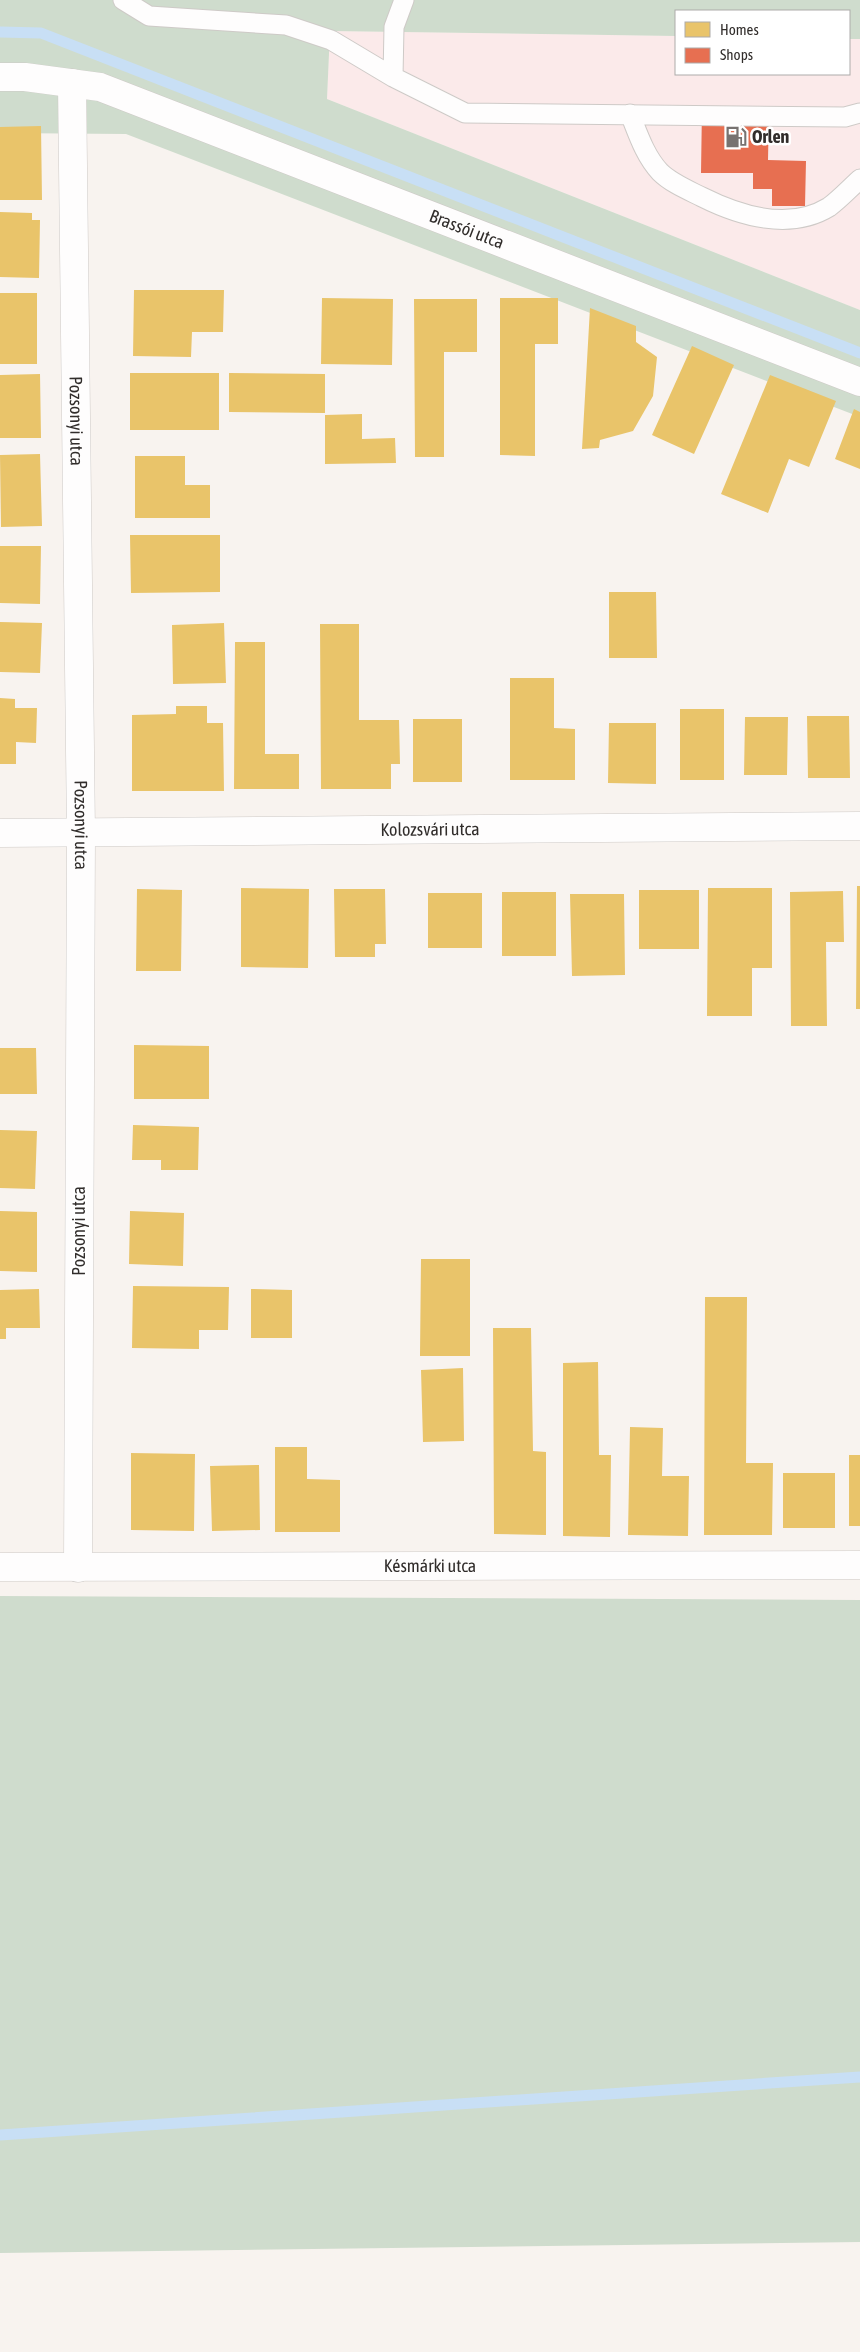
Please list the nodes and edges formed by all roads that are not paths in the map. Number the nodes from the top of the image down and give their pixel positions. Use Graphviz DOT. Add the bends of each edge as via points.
graph roads {
  1 [pos="123,0"];
  2 [pos="404,0"];
  3 [pos="0,77"];
  4 [pos="393,77"];
  5 [pos="72,84"];
  6 [pos="860,113"];
  7 [pos="630,114"];
  8 [pos="860,179"];
  9 [pos="860,382"];
  10 [pos="860,826"];
  11 [pos="0,833"];
  12 [pos="82,834"];
  13 [pos="860,1565"];
  14 [pos="0,1567"];
  15 [pos="78,1568"];
  1 -- 4 [label="lane" via="149,16 286,25 331,40"];
  2 -- 4 [label="lane" via="394,26"];
  3 -- 5 [label="street, Brassói utca"];
  4 -- 7 [label="lane" via="465,113"];
  5 -- 9 [label="street, Brassói utca" via="100,87"];
  5 -- 12 [label="street, Pozsonyi utca"];
  6 -- 7 [label="lane" via="845,117"];
  7 -- 8 [label="lane" via="645,151 660,172 725,209 788,220 809,216 828,207"];
  10 -- 12 [label="street, Kolozsvári utca"];
  11 -- 12 [label="street, Kolozsvári utca"];
  12 -- 15 [label="street, Pozsonyi utca"];
  13 -- 15 [label="street, Késmárki utca"];
  14 -- 15 [label="street, Késmárki utca"];
}
